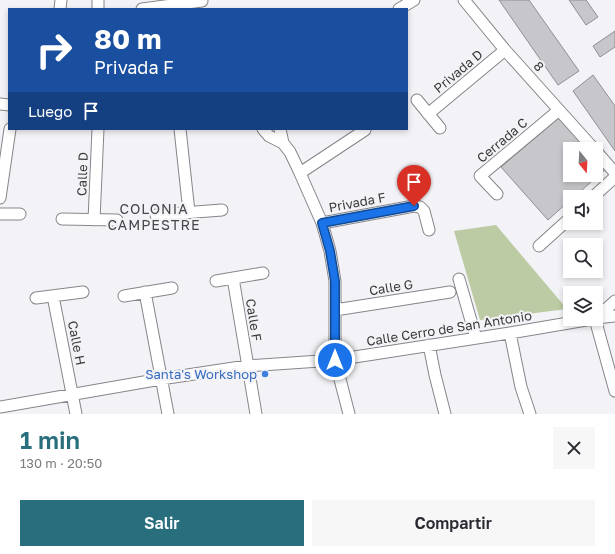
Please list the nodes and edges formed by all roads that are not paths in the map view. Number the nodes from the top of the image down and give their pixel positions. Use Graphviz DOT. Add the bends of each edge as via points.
graph roads {
  1 [pos="414,0"];
  2 [pos="464,0"];
  3 [pos="203,3"];
  4 [pos="152,8"];
  5 [pos="401,8"];
  6 [pos="506,50"];
  7 [pos="417,100"];
  8 [pos="559,110"];
  9 [pos="428,114"];
  10 [pos="440,128"];
  11 [pos="10,130"];
  12 [pos="98,130"];
  13 [pos="180,130"];
  14 [pos="264,130"];
  15 [pos="280,130"];
  16 [pos="365,130"];
  17 [pos="283,142"];
  18 [pos="588,142"];
  19 [pos="603,159"];
  20 [pos="300,173"];
  21 [pos="615,173"];
  22 [pos="615,177"];
  23 [pos="601,190"];
  24 [pos="497,194"];
  25 [pos="0,198"];
  26 [pos="222,210"];
  27 [pos="189,212"];
  28 [pos="0,214"];
  29 [pos="20,214"];
  30 [pos="156,216"];
  31 [pos="62,219"];
  32 [pos="94,220"];
  33 [pos="117,220"];
  34 [pos="322,223"];
  35 [pos="563,224"];
  36 [pos="429,230"];
  37 [pos="539,246"];
  38 [pos="263,272"];
  39 [pos="234,278"];
  40 [pos="459,279"];
  41 [pos="216,281"];
  42 [pos="172,288"];
  43 [pos="83,292"];
  44 [pos="146,292"];
  45 [pos="450,292"];
  46 [pos="53,296"];
  47 [pos="124,296"];
  48 [pos="36,298"];
  49 [pos="615,301"];
  50 [pos="335,310"];
  51 [pos="603,312"];
  52 [pos="615,316"];
  53 [pos="603,317"];
  54 [pos="563,324"];
  55 [pos="598,326"];
  56 [pos="510,333"];
  57 [pos="476,338"];
  58 [pos="429,345"];
  59 [pos="335,360"];
  60 [pos="247,366"];
  61 [pos="161,379"];
  62 [pos="615,391"];
  63 [pos="72,395"];
  64 [pos="0,406"];
  65 [pos="76,414"];
  66 [pos="168,414"];
  67 [pos="256,414"];
  68 [pos="349,414"];
  69 [pos="445,414"];
  70 [pos="530,414"];
  1 -- 5 [label="street"];
  2 -- 6 [label="street, 8"];
  3 -- 4 [label="street"];
  6 -- 8 [label="street, 8"];
  6 -- 9 [label="street, Privada D"];
  7 -- 9 [label="street"];
  8 -- 18 [label="street, 8"];
  8 -- 24 [label="street, Cerrada C" via="480,176"];
  9 -- 10 [label="street"];
  11 -- 25 [label="street"];
  12 -- 32 [label="street, Calle D"];
  13 -- 27 [label="street"];
  14 -- 17 [label="street" via="269,136"];
  15 -- 17 [label="street"];
  16 -- 20 [label="street"];
  17 -- 20 [label="street"];
  19 -- 21 [label="street, 8"];
  20 -- 34 [label="street"];
  22 -- 23 [label="street"];
  26 -- 27 [label="street"];
  27 -- 30 [label="street"];
  28 -- 29 [label="street"];
  31 -- 32 [label="street"];
  32 -- 33 [label="street"];
  34 -- 36 [label="street, Privada F" via="414,206 424,211"];
  34 -- 50 [label="street" via="335,281"];
  35 -- 37 [label="street"];
  38 -- 39 [label="street"];
  39 -- 41 [label="street"];
  39 -- 60 [label="street, Calle F"];
  40 -- 57 [label="street"];
  42 -- 44 [label="street"];
  43 -- 46 [label="street"];
  44 -- 47 [label="street"];
  44 -- 61 [label="street"];
  45 -- 50 [label="street, Calle G"];
  46 -- 48 [label="street"];
  46 -- 63 [label="street, Calle H"];
  49 -- 51 [label="street"];
  50 -- 59 [label="street"];
  52 -- 53 [label="street"];
  54 -- 56 [label="street, Calle Cerro de San Antonio"];
  55 -- 62 [label="street"];
  56 -- 57 [label="street, Calle Cerro de San Antonio"];
  56 -- 70 [label="street" via="521,387"];
  57 -- 58 [label="street, Calle Cerro de San Antonio"];
  58 -- 59 [label="street, Calle Cerro de San Antonio"];
  58 -- 69 [label="street"];
  59 -- 60 [label="street, Calle Cerro de San Antonio"];
  59 -- 68 [label="street"];
  60 -- 61 [label="street, Calle Cerro de San Antonio"];
  60 -- 67 [label="street, Calle F"];
  61 -- 63 [label="street, Calle Cerro de San Antonio"];
  61 -- 66 [label="street"];
  63 -- 64 [label="street, Calle Cerro de San Antonio"];
  63 -- 65 [label="street, Calle H"];
}
